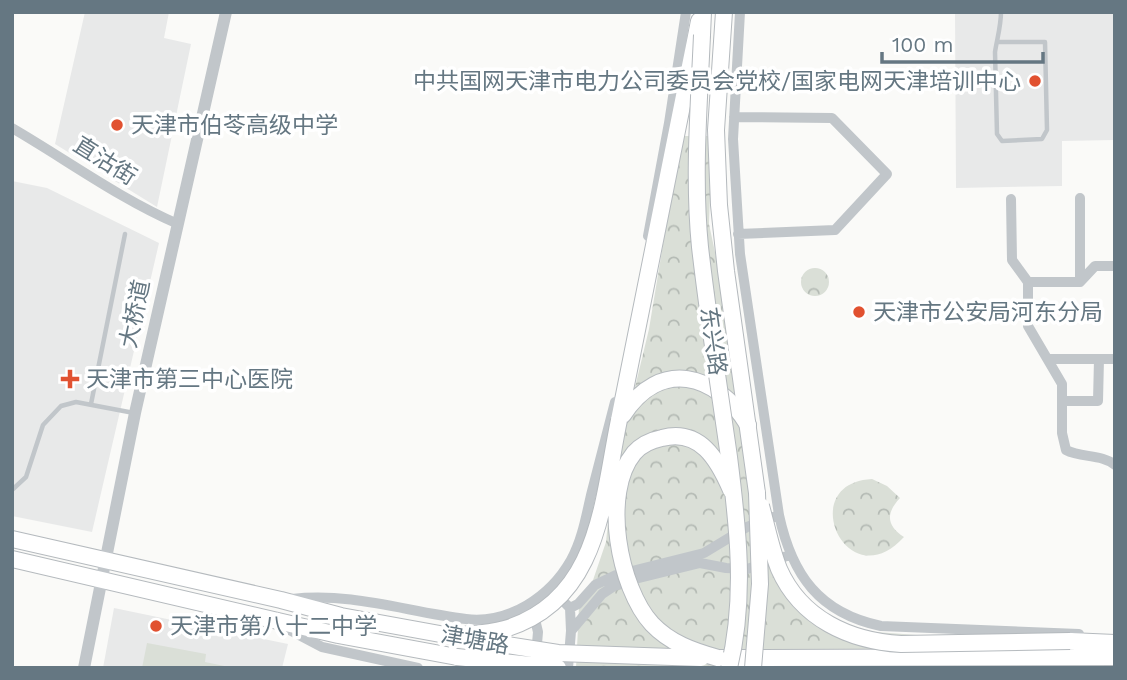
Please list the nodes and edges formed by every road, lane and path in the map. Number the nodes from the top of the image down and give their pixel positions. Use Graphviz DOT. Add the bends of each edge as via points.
graph roads {
  1 [pos="226,12"];
  2 [pos="686,12"];
  3 [pos="702,12"];
  4 [pos="724,12"];
  5 [pos="740,12"];
  6 [pos="1001,12"];
  7 [pos="997,42"];
  8 [pos="734,117"];
  9 [pos="12,128"];
  10 [pos="1080,198"];
  11 [pos="1011,199"];
  12 [pos="178,224"];
  13 [pos="125,234"];
  14 [pos="738,234"];
  15 [pos="1115,266"];
  16 [pos="1028,282"];
  17 [pos="1080,282"];
  18 [pos="1048,359"];
  19 [pos="1099,359"];
  20 [pos="1115,359"];
  21 [pos="1063,401"];
  22 [pos="739,403"];
  23 [pos="91,404"];
  24 [pos="135,413"];
  25 [pos="620,420"];
  26 [pos="1115,465"];
  27 [pos="12,490"];
  28 [pos="757,493"];
  29 [pos="734,496"];
  30 [pos="779,515"];
  31 [pos="12,539"];
  32 [pos="790,555"];
  33 [pos="12,559"];
  34 [pos="106,561"];
  35 [pos="101,579"];
  36 [pos="548,587"];
  37 [pos="281,600"];
  38 [pos="531,604"];
  39 [pos="570,608"];
  40 [pos="265,617"];
  41 [pos="571,631"];
  42 [pos="451,636"];
  43 [pos="1115,636"];
  44 [pos="1077,638"];
  45 [pos="1115,643"];
  46 [pos="457,657"];
  47 [pos="1115,657"];
  48 [pos="723,663"];
  49 [pos="84,668"];
  50 [pos="418,668"];
  51 [pos="485,668"];
  52 [pos="535,668"];
  53 [pos="558,668"];
  54 [pos="568,668"];
  55 [pos="753,668"];
  1 -- 12 [label="street, 大桥道"];
  2 -- 36 [label="street" via="619,389 580,540 570,562"];
  3 -- 25 [label="main road"];
  3 -- 29 [label="main road, 东兴路, bridge" via="697,174 700,243"];
  4 -- 22 [label="main road, 东兴路" via="716,130"];
  5 -- 8 [label="street"];
  6 -- 7 [label="lane"];
  7 -- 7 [label="lane" via="998,139 1042,139 1047,130 1045,42"];
  8 -- 14 [label="street"];
  8 -- 14 [label="street" via="832,118 887,174 835,230"];
  9 -- 12 [label="street, 直沽街"];
  10 -- 17 [label="street"];
  11 -- 16 [label="street" via="1012,260"];
  12 -- 24 [label="street, 大桥道"];
  13 -- 23 [label="lane"];
  14 -- 30 [label="street"];
  15 -- 17 [label="street" via="1095,266"];
  16 -- 17 [label="street"];
  16 -- 18 [label="street" via="1028,326"];
  18 -- 19 [label="street"];
  18 -- 21 [label="street" via="1062,384"];
  19 -- 20 [label="street"];
  19 -- 21 [label="street" via="1098,401"];
  21 -- 26 [label="street" via="1066,450"];
  22 -- 25 [label="main road" via="703,383 673,379 641,395"];
  22 -- 28 [label="main road, 东兴路" via="748,425"];
  23 -- 24 [label="lane"];
  23 -- 27 [label="lane" via="61,406 43,425 26,477"];
  24 -- 34 [label="street, 大桥道"];
  25 -- 42 [label="main road, bridge" via="595,538 574,580 544,611 522,622"];
  28 -- 44 [label="main road, bridge" via="775,558 789,586 812,613 840,631 901,644"];
  28 -- 55 [label="main road, 东兴路, bridge" via="760,584"];
  29 -- 48 [label="main road, 东兴路, bridge" via="738,610"];
  29 -- 48 [label="main road, bridge" via="708,449 692,439 673,436 655,440 635,453 623,475 618,502 622,560 640,609 665,636"];
  30 -- 32 [label="street"];
  30 -- 39 [label="street" via="747,527 704,553 616,575 595,585"];
  31 -- 34 [label="main road, 津塘路"];
  32 -- 41 [label="street" via="747,569 700,563 614,586"];
  32 -- 44 [label="street" via="816,594 842,613 865,622"];
  33 -- 35 [label="main road, 津塘路"];
  34 -- 35 [label="street, 大桥道"];
  34 -- 37 [label="main road, 津塘路"];
  35 -- 40 [label="main road, 津塘路"];
  35 -- 49 [label="street, 大桥道"];
  36 -- 38 [label="street"];
  36 -- 39 [label="street"];
  37 -- 38 [label="street" via="350,599 467,620 499,618"];
  37 -- 42 [label="main road, 津塘路"];
  38 -- 52 [label="street" via="538,632"];
  39 -- 41 [label="street"];
  40 -- 46 [label="main road, 津塘路"];
  40 -- 50 [label="street" via="322,647"];
  41 -- 54 [label="street"];
  42 -- 48 [label="main road, 津塘路, bridge" via="558,653"];
  43 -- 44 [label="street"];
  44 -- 45 [label="main road"];
  46 -- 51 [label="main road, bridge"];
  46 -- 53 [label="main road, 津塘路, bridge"];
  47 -- 48 [label="main road, 津塘路"];
}
